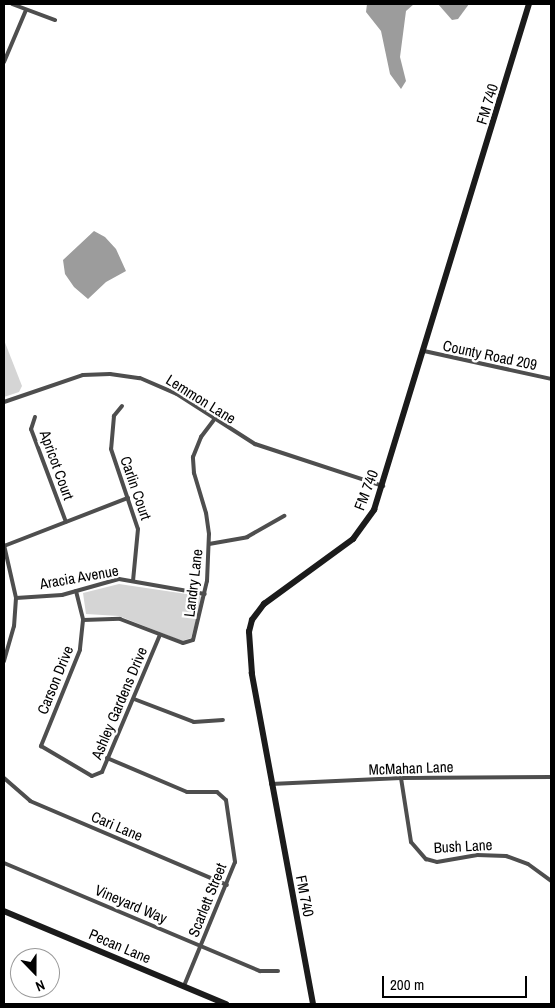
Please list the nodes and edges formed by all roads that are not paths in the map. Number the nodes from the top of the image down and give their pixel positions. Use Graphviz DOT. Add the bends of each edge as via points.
graph roads {
  1 [pos="12,4"];
  2 [pos="528,4"];
  3 [pos="26,10"];
  4 [pos="55,20"];
  5 [pos="4,62"];
  6 [pos="424,351"];
  7 [pos="551,379"];
  8 [pos="4,402"];
  9 [pos="122,406"];
  10 [pos="35,417"];
  11 [pos="214,420"];
  12 [pos="383,486"];
  13 [pos="128,498"];
  14 [pos="284,516"];
  15 [pos="66,522"];
  16 [pos="209,544"];
  17 [pos="4,546"];
  18 [pos="133,581"];
  19 [pos="76,591"];
  20 [pos="205,594"];
  21 [pos="16,598"];
  22 [pos="83,620"];
  23 [pos="160,635"];
  24 [pos="4,662"];
  25 [pos="134,699"];
  26 [pos="223,720"];
  27 [pos="108,758"];
  28 [pos="68,762"];
  29 [pos="551,777"];
  30 [pos="4,778"];
  31 [pos="401,778"];
  32 [pos="271,784"];
  33 [pos="4,863"];
  34 [pos="551,881"];
  35 [pos="227,885"];
  36 [pos="4,911"];
  37 [pos="200,946"];
  38 [pos="278,971"];
  39 [pos="184,986"];
  40 [pos="226,1004"];
  41 [pos="312,1004"];
  1 -- 3 [label="street"];
  2 -- 6 [label="main road, FM 740 / FM 740"];
  3 -- 4 [label="street"];
  3 -- 5 [label="street"];
  6 -- 7 [label="street, County Road 209"];
  6 -- 12 [label="main road, FM 740 / FM 740"];
  8 -- 11 [label="street, Lemmon Lane" via="72,378 110,374 154,383 177,394"];
  9 -- 13 [label="street, Carlin Court" via="114,416 111,449"];
  10 -- 15 [label="street, Apricot Court" via="32,429"];
  11 -- 12 [label="street, Lemmon Lane" via="256,444"];
  11 -- 16 [label="street, Landry Lane" via="198,443 192,466 206,513"];
  12 -- 32 [label="main road, FM 740 / FM 740" via="370,516 353,539 272,597 252,620 249,654"];
  13 -- 15 [label="street"];
  13 -- 18 [label="street, Carlin Court" via="138,529"];
  14 -- 16 [label="street" via="248,537"];
  15 -- 17 [label="street"];
  16 -- 20 [label="street, Landry Lane"];
  17 -- 21 [label="street"];
  18 -- 19 [label="street, Aracia Avenue" via="105,581"];
  18 -- 20 [label="street, Aracia Avenue"];
  19 -- 21 [label="street, Aracia Avenue"];
  19 -- 22 [label="street, Carson Drive"];
  20 -- 23 [label="street, Landry Lane" via="191,642 183,643"];
  21 -- 24 [label="street" via="14,626"];
  22 -- 23 [label="street, Landry Lane" via="120,619"];
  22 -- 28 [label="street, Carson Drive" via="78,658 41,744"];
  23 -- 25 [label="street, Ashley Gardens Drive"];
  25 -- 26 [label="street" via="194,722"];
  25 -- 27 [label="street, Ashley Gardens Drive"];
  27 -- 28 [label="street, Ashley Gardens Drive" via="102,772 95,776"];
  27 -- 35 [label="street, Scarlett Street" via="187,792 217,792 224,796 236,854"];
  29 -- 31 [label="street, McMahan Lane"];
  30 -- 35 [label="street, Cari Lane" via="30,801"];
  31 -- 32 [label="street, McMahan Lane"];
  31 -- 34 [label="street, Bush Lane" via="412,842 426,859 437,862 477,854 506,856 528,864"];
  32 -- 41 [label="main road, FM 740 / FM 740"];
  33 -- 37 [label="street, Vineyard Way"];
  35 -- 37 [label="street, Scarlett Street"];
  36 -- 39 [label="main road, Pecan Lane"];
  37 -- 38 [label="street, Vineyard Way" via="260,971"];
  37 -- 39 [label="street, Scarlett Street"];
  39 -- 40 [label="main road, Pecan Lane"];
}
